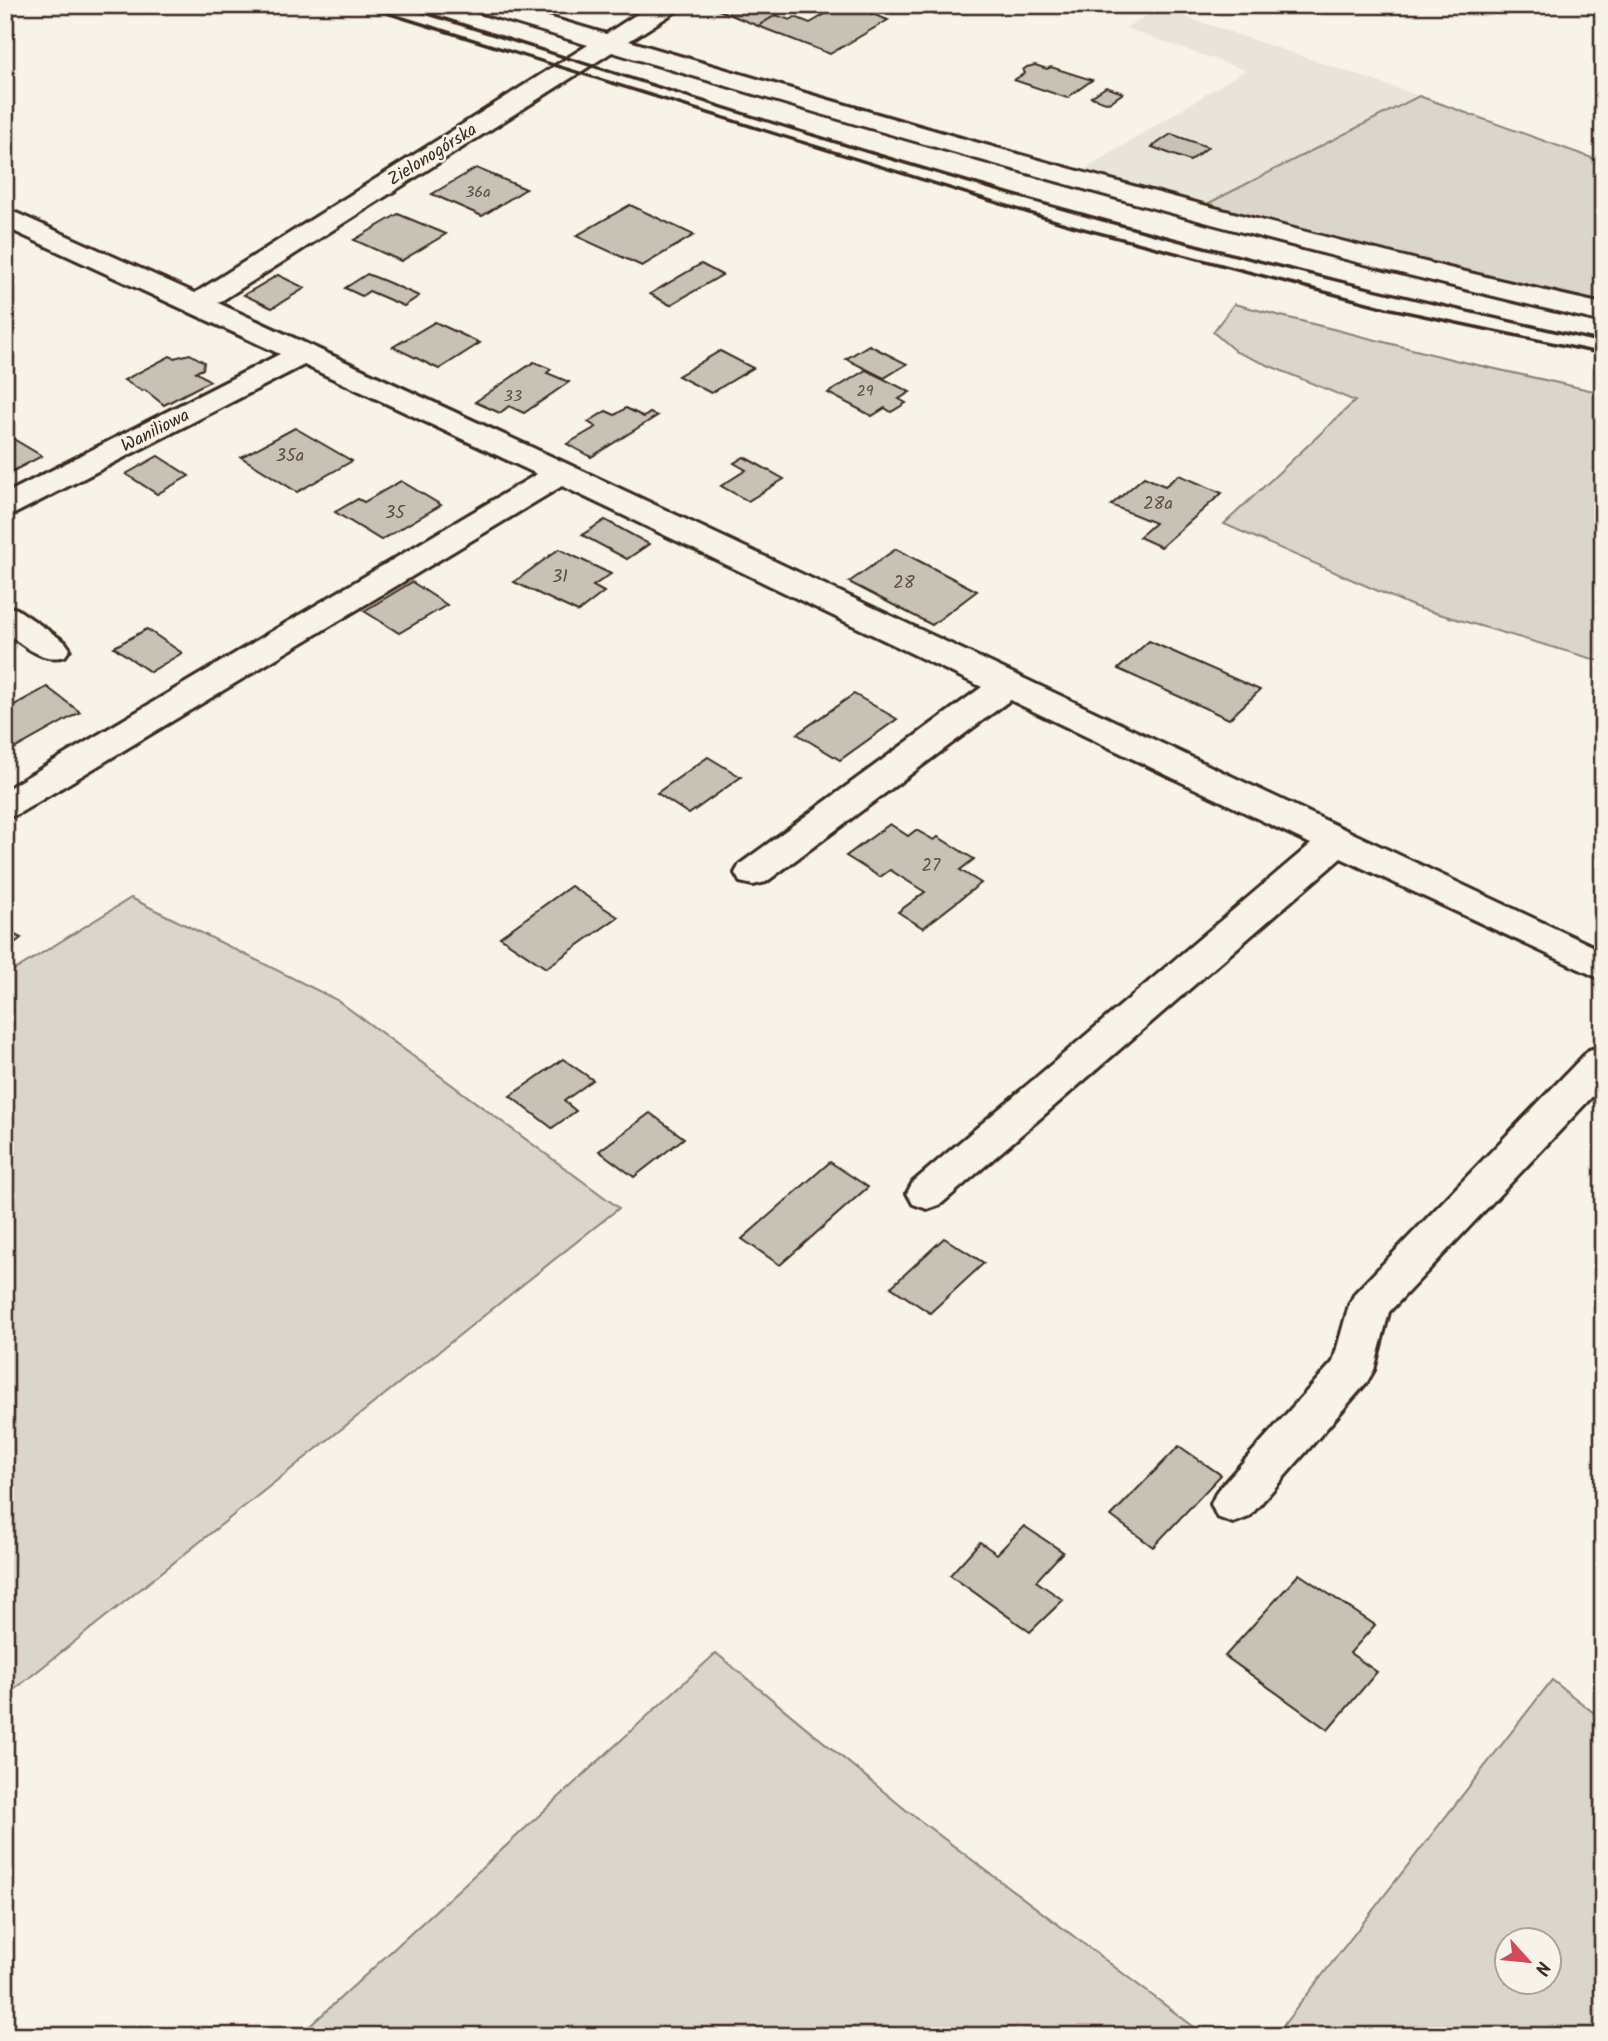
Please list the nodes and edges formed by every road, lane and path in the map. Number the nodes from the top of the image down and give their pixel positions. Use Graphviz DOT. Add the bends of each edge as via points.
graph roads {
  1 [pos="481,5"];
  2 [pos="669,5"];
  3 [pos="608,43"];
  4 [pos="5,216"];
  5 [pos="197,304"];
  6 [pos="1603,313"];
  7 [pos="304,354"];
  8 [pos="561,474"];
  9 [pos="5,506"];
  10 [pos="5,616"];
  11 [pos="52,649"];
  12 [pos="1007,685"];
  13 [pos="5,806"];
  14 [pos="1337,841"];
  15 [pos="753,873"];
  16 [pos="1603,967"];
  17 [pos="1603,1060"];
  18 [pos="927,1192"];
  19 [pos="1233,1504"];
  1 -- 3 [label="street"];
  2 -- 3 [label="street, Zielonogórska"];
  3 -- 5 [label="street, Zielonogórska"];
  3 -- 6 [label="street" via="1115,193 1478,286"];
  4 -- 5 [label="street"];
  5 -- 7 [label="street"];
  7 -- 8 [label="street"];
  7 -- 9 [label="street, Waniliowa"];
  8 -- 12 [label="street"];
  8 -- 13 [label="street"];
  10 -- 11 [label="street"];
  12 -- 14 [label="street"];
  12 -- 15 [label="street"];
  14 -- 16 [label="street"];
  14 -- 18 [label="street"];
  17 -- 19 [label="street" via="1370,1305 1352,1370"];
}
